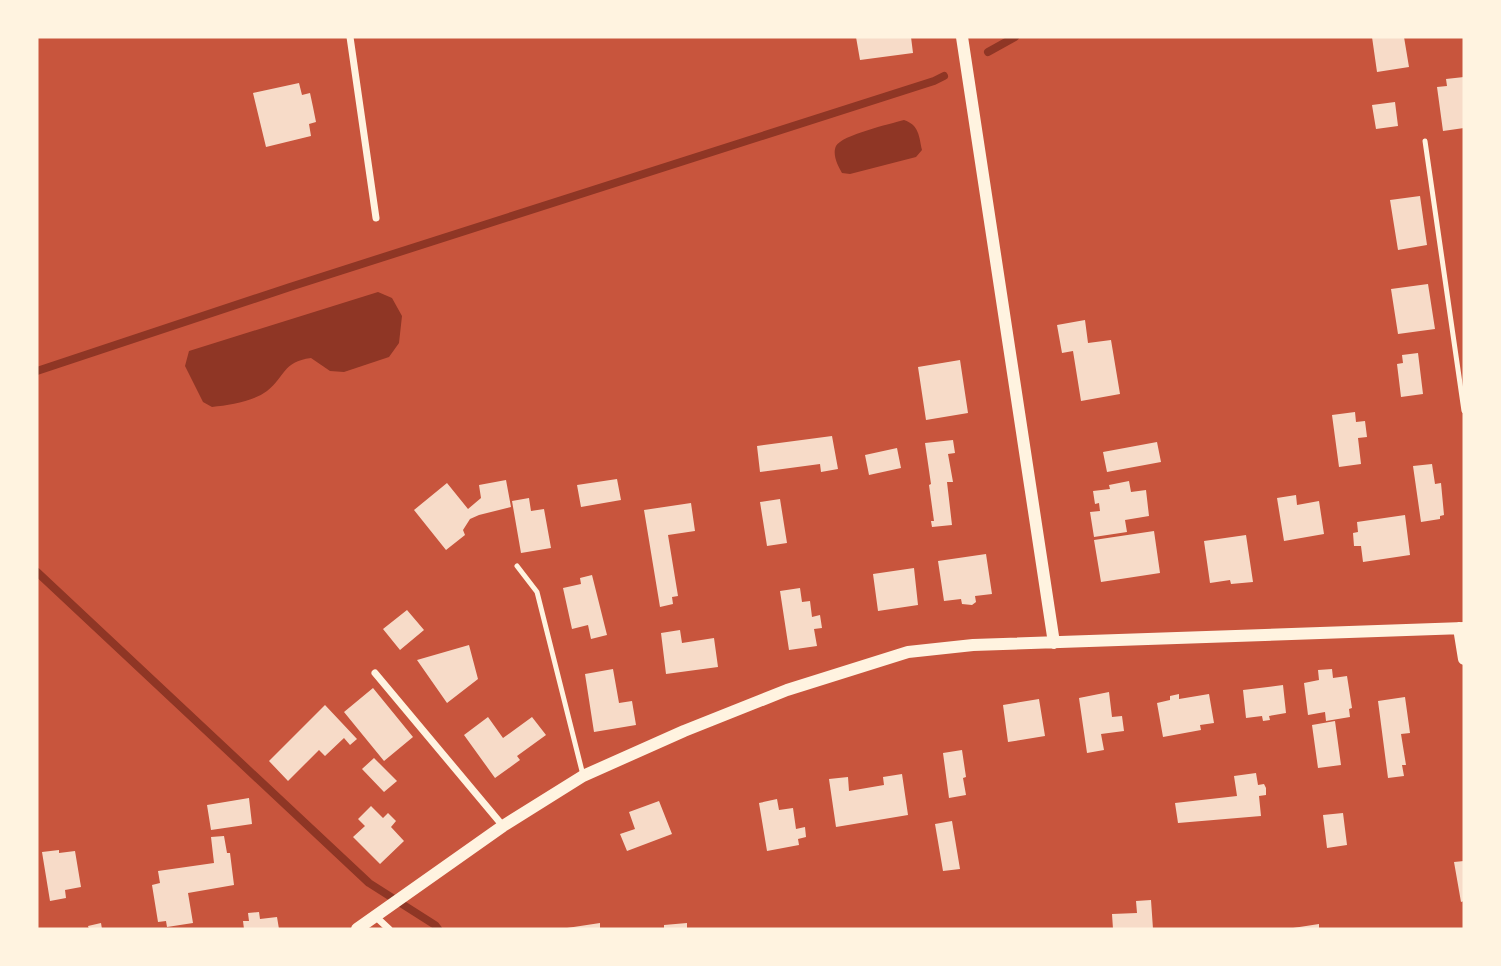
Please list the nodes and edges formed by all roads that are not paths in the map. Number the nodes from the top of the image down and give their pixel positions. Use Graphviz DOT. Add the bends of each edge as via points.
graph roads {
  1 [pos="350,37"];
  2 [pos="962,37"];
  3 [pos="1425,141"];
  4 [pos="376,218"];
  5 [pos="1464,411"];
  6 [pos="517,566"];
  7 [pos="1462,628"];
  8 [pos="1054,643"];
  9 [pos="1464,659"];
  10 [pos="375,673"];
  11 [pos="583,776"];
  12 [pos="503,826"];
  13 [pos="374,916"];
  14 [pos="357,929"];
  15 [pos="390,929"];
  1 -- 4 [label="street"];
  2 -- 8 [label="street"];
  3 -- 5 [label="lane"];
  6 -- 11 [label="lane" via="537,592"];
  7 -- 8 [label="street"];
  7 -- 9 [label="street"];
  8 -- 11 [label="street" via="908,652 787,690"];
  10 -- 12 [label="street"];
  11 -- 12 [label="street"];
  12 -- 13 [label="street"];
  13 -- 14 [label="street"];
  13 -- 15 [label="street"];
}
